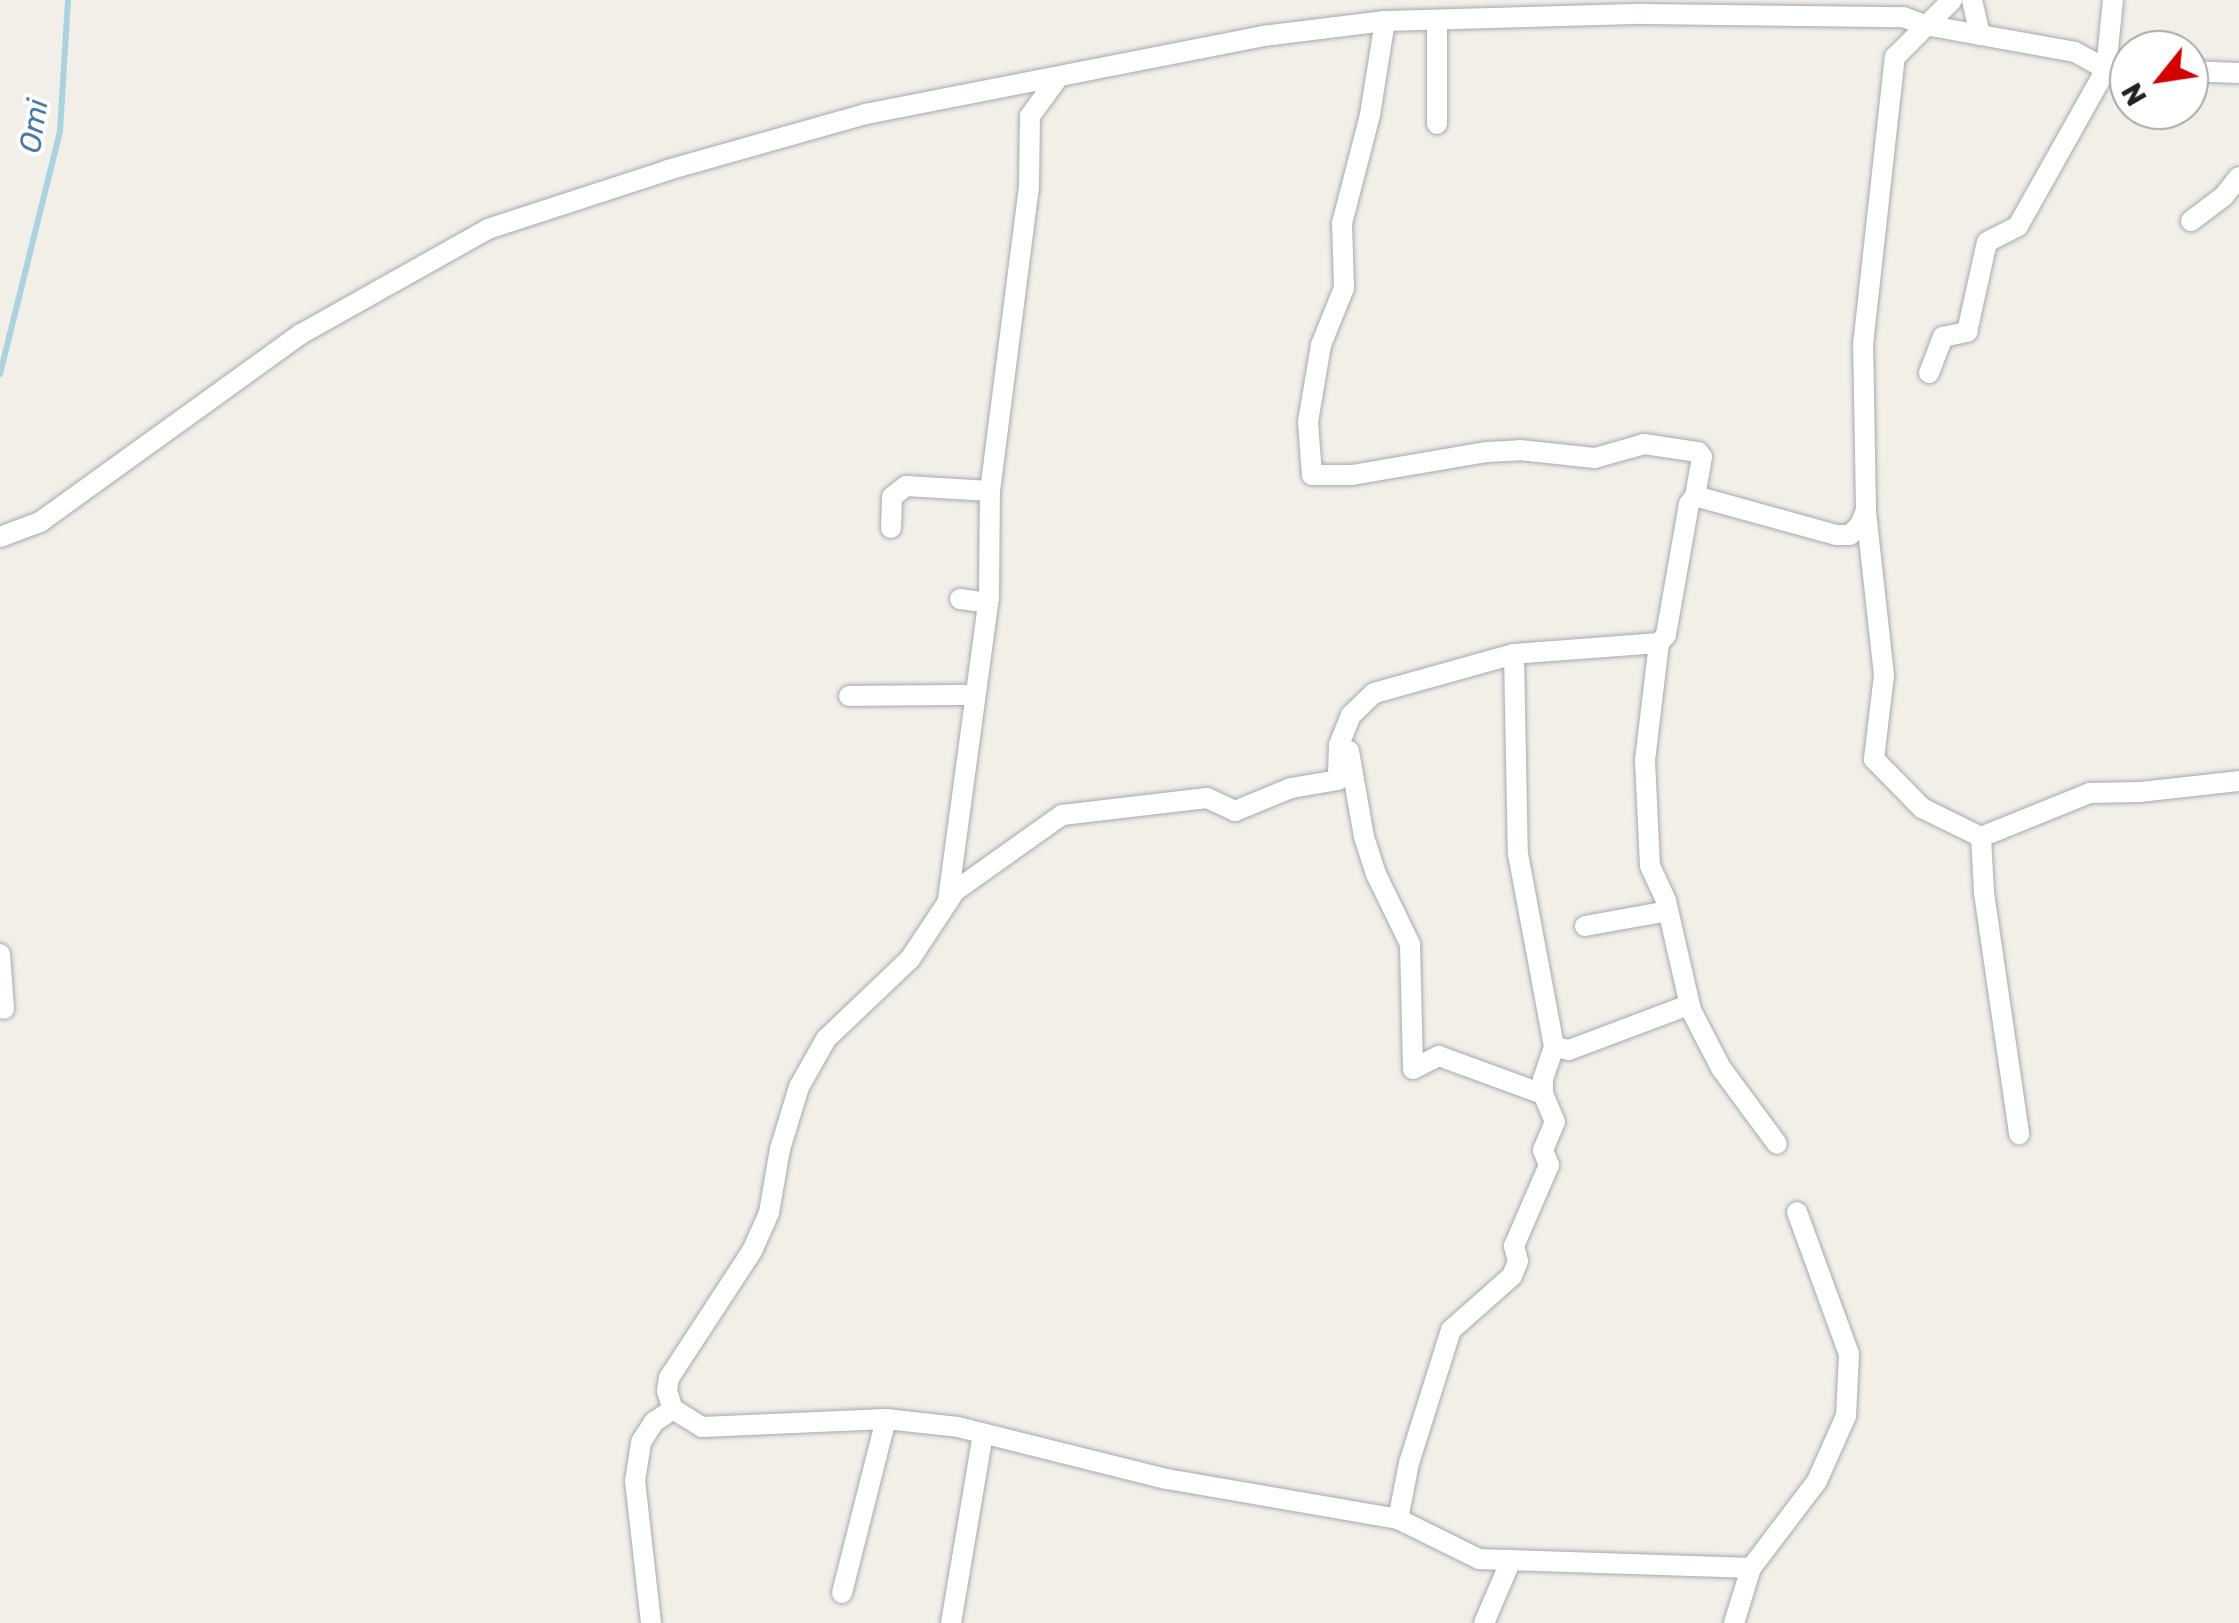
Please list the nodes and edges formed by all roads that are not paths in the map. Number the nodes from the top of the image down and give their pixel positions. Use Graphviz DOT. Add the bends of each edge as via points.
graph roads {
  1 [pos="1952,0"];
  2 [pos="1972,0"];
  3 [pos="2113,0"];
  4 [pos="1487,9"];
  5 [pos="1385,21"];
  6 [pos="1436,22"];
  7 [pos="1925,26"];
  8 [pos="1980,35"];
  9 [pos="2106,69"];
  10 [pos="2109,69"];
  11 [pos="2209,72"];
  12 [pos="2239,73"];
  13 [pos="1057,79"];
  14 [pos="1437,124"];
  15 [pos="2239,177"];
  16 [pos="2191,221"];
  17 [pos="1930,373"];
  18 [pos="990,491"];
  19 [pos="1695,496"];
  20 [pos="1866,510"];
  21 [pos="891,528"];
  22 [pos="0,537"];
  23 [pos="988,596"];
  24 [pos="960,599"];
  25 [pos="1659,642"];
  26 [pos="1514,654"];
  27 [pos="975,695"];
  28 [pos="850,696"];
  29 [pos="1346,730"];
  30 [pos="2239,781"];
  31 [pos="1981,837"];
  32 [pos="948,900"];
  33 [pos="1668,911"];
  34 [pos="1585,926"];
  35 [pos="0,954"];
  36 [pos="1689,1005"];
  37 [pos="4,1009"];
  38 [pos="1554,1047"];
  39 [pos="1543,1094"];
  40 [pos="2019,1134"];
  41 [pos="1776,1144"];
  42 [pos="1797,1212"];
  43 [pos="672,1410"];
  44 [pos="886,1419"];
  45 [pos="983,1434"];
  46 [pos="1398,1519"];
  47 [pos="1512,1560"];
  48 [pos="1751,1568"];
  49 [pos="842,1594"];
  50 [pos="651,1623"];
  51 [pos="951,1623"];
  52 [pos="1484,1623"];
  53 [pos="1734,1623"];
  1 -- 7 [label="street"];
  2 -- 8 [label="street"];
  3 -- 9 [label="street"];
  4 -- 6 [label="street"];
  4 -- 7 [label="street" via="1902,17"];
  5 -- 6 [label="street"];
  5 -- 13 [label="street" via="1263,36"];
  5 -- 19 [label="street" via="1342,223 1344,288 1321,345 1308,422 1312,475 1352,475 1487,452 1595,458 1644,444 1698,452"];
  6 -- 14 [label="street"];
  7 -- 8 [label="street"];
  7 -- 20 [label="street" via="1895,57 1882,140 1862,357"];
  8 -- 9 [label="street" via="2075,52"];
  9 -- 10 [label="street"];
  9 -- 17 [label="street" via="2018,226 1988,242 1968,332 1943,337"];
  11 -- 12 [label="street"];
  13 -- 18 [label="street" via="1030,116 1029,184"];
  13 -- 22 [label="street" via="866,114 488,229 301,334 40,522"];
  15 -- 16 [label="street"];
  18 -- 21 [label="street" via="898,489"];
  18 -- 23 [label="street"];
  19 -- 20 [label="street" via="1837,536 1850,535"];
  19 -- 25 [label="street" via="1666,635"];
  20 -- 31 [label="street" via="1884,675 1874,759 1922,808"];
  23 -- 24 [label="street" via="982,602"];
  23 -- 27 [label="street"];
  25 -- 26 [label="street"];
  25 -- 33 [label="street" via="1645,760 1650,866"];
  26 -- 29 [label="street" via="1374,694 1361,702"];
  26 -- 38 [label="street" via="1518,854"];
  27 -- 28 [label="street"];
  27 -- 32 [label="street"];
  29 -- 32 [label="street" via="1338,780 1292,788 1234,810 1207,798 1062,815"];
  29 -- 39 [label="street" via="1364,837 1410,944 1413,1068 1439,1056"];
  30 -- 31 [label="street" via="2090,792"];
  31 -- 40 [label="street"];
  32 -- 43 [label="street" via="910,958 826,1039 798,1087 769,1213 752,1251 669,1378"];
  33 -- 34 [label="street"];
  33 -- 36 [label="street"];
  35 -- 37 [label="street"];
  36 -- 38 [label="street" via="1570,1050"];
  36 -- 41 [label="street" via="1721,1068"];
  38 -- 39 [label="street"];
  39 -- 46 [label="street" via="1555,1122 1543,1150 1549,1165 1514,1246 1518,1261 1512,1276 1452,1330"];
  42 -- 48 [label="street" via="1849,1354 1846,1416 1817,1480"];
  43 -- 44 [label="street" via="702,1427"];
  43 -- 50 [label="street" via="641,1442 634,1480"];
  44 -- 45 [label="street"];
  44 -- 49 [label="street"];
  45 -- 46 [label="street" via="1167,1480"];
  45 -- 51 [label="street"];
  46 -- 47 [label="street" via="1478,1558"];
  47 -- 48 [label="street"];
  47 -- 52 [label="street"];
  48 -- 53 [label="street"];
}
